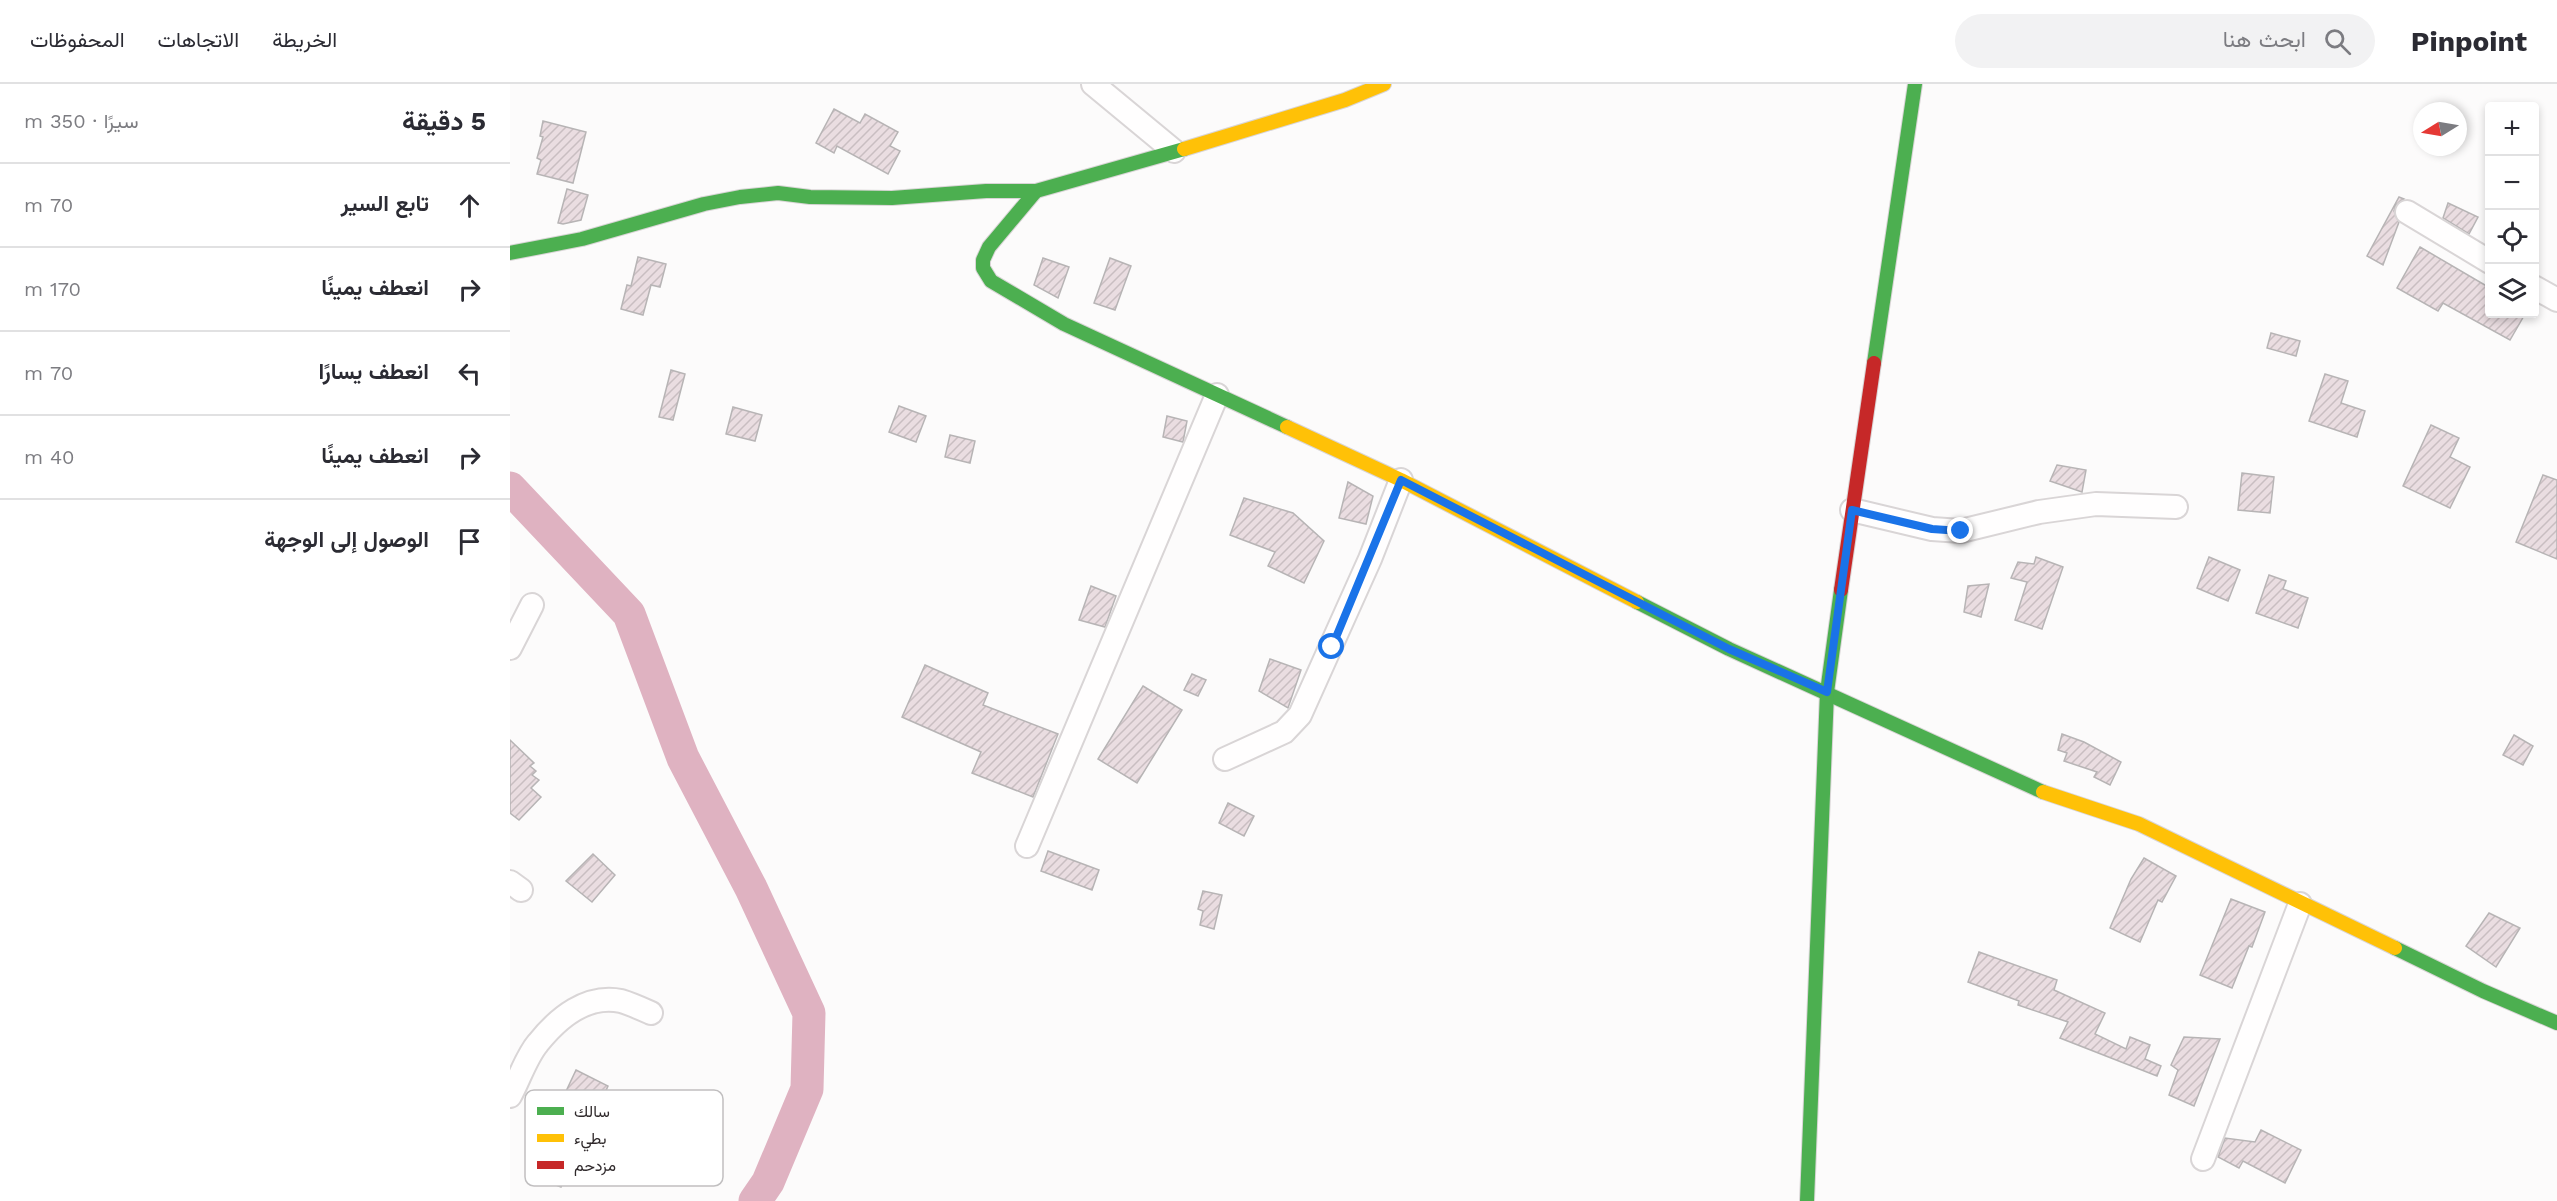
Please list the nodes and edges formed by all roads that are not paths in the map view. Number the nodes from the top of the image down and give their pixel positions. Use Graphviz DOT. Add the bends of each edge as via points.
graph roads {
  1 [pos="1093,84"];
  2 [pos="1384,84"];
  3 [pos="1915,84"];
  4 [pos="1174,151"];
  5 [pos="1036,191"];
  6 [pos="2407,212"];
  7 [pos="510,253"];
  8 [pos="2485,258"];
  9 [pos="2539,289"];
  10 [pos="2557,300"];
  11 [pos="1217,395"];
  12 [pos="1401,480"];
  13 [pos="2176,507"];
  14 [pos="1852,510"];
  15 [pos="532,605"];
  16 [pos="510,648"];
  17 [pos="1827,692"];
  18 [pos="1225,759"];
  19 [pos="1027,846"];
  20 [pos="2300,904"];
  21 [pos="651,1013"];
  22 [pos="2557,1023"];
  23 [pos="510,1096"];
  24 [pos="2203,1159"];
  25 [pos="1807,1201"];
  1 -- 4 [label="street"];
  2 -- 4 [label="street"];
  3 -- 14 [label="street"];
  4 -- 5 [label="street"];
  5 -- 7 [label="street" via="892,198 778,193 740,197"];
  5 -- 11 [label="street" via="984,255 986,276 1064,324"];
  6 -- 8 [label="street"];
  9 -- 10 [label="street"];
  11 -- 12 [label="street"];
  11 -- 19 [label="street"];
  12 -- 17 [label="street" via="1729,649"];
  12 -- 18 [label="street" via="1300,715 1284,732"];
  13 -- 14 [label="street" via="2096,504 2039,512 1961,531 1932,529"];
  14 -- 17 [label="street"];
  15 -- 16 [label="street"];
  17 -- 20 [label="street" via="2035,789 2139,824"];
  17 -- 25 [label="street"];
  20 -- 22 [label="street"];
  20 -- 24 [label="street"];
  21 -- 23 [label="street" via="606,1000 575,1009 537,1044"];
}
